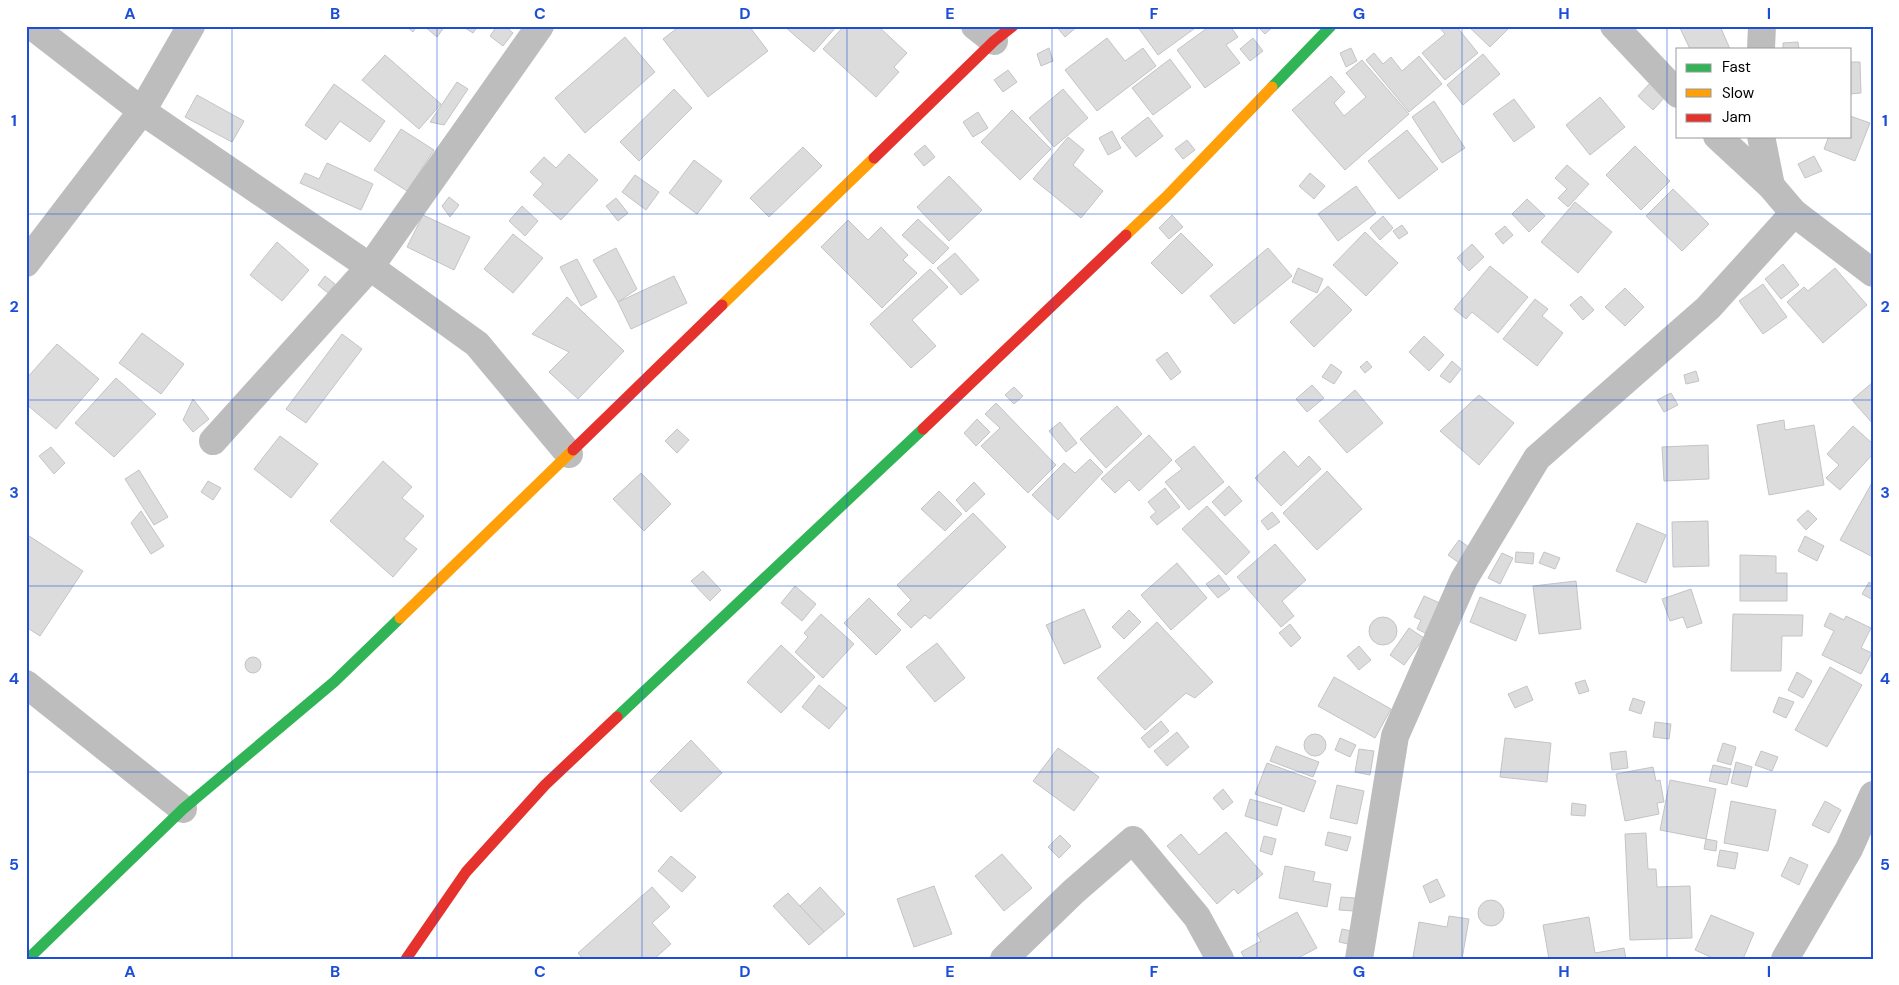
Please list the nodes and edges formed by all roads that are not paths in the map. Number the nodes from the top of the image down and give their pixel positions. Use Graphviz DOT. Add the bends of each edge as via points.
graph roads {
  1 [pos="32,26"];
  2 [pos="191,26"];
  3 [pos="540,26"];
  4 [pos="1331,26"];
  5 [pos="1614,26"];
  6 [pos="1762,26"];
  7 [pos="994,31"];
  8 [pos="1761,48"];
  9 [pos="1676,92"];
  10 [pos="142,111"];
  11 [pos="1719,138"];
  12 [pos="1761,138"];
  13 [pos="1772,186"];
  14 [pos="1794,212"];
  15 [pos="26,263"];
  16 [pos="370,267"];
  17 [pos="1873,273"];
  18 [pos="214,441"];
  19 [pos="569,454"];
  20 [pos="26,684"];
  21 [pos="1873,795"];
  22 [pos="183,809"];
  23 [pos="28,959"];
  24 [pos="406,959"];
  25 [pos="1004,959"];
  26 [pos="1220,959"];
  27 [pos="1359,959"];
  28 [pos="1785,959"];
  1 -- 10 [label="street"];
  2 -- 10 [label="street"];
  3 -- 16 [label="street"];
  4 -- 24 [label="street" via="1166,197 545,785 466,872"];
  5 -- 9 [label="street"];
  6 -- 8 [label="street"];
  7 -- 19 [label="street"];
  10 -- 15 [label="street"];
  10 -- 16 [label="street"];
  11 -- 13 [label="street"];
  12 -- 13 [label="street"];
  13 -- 14 [label="street"];
  14 -- 17 [label="street"];
  14 -- 27 [label="street" via="1708,308 1538,458 1464,579 1395,736"];
  16 -- 18 [label="street"];
  16 -- 19 [label="street" via="477,344"];
  19 -- 22 [label="street" via="334,682"];
  20 -- 22 [label="street"];
  21 -- 28 [label="street" via="1849,849"];
  22 -- 23 [label="street"];
  25 -- 26 [label="street" via="1133,840 1197,917"];
}
